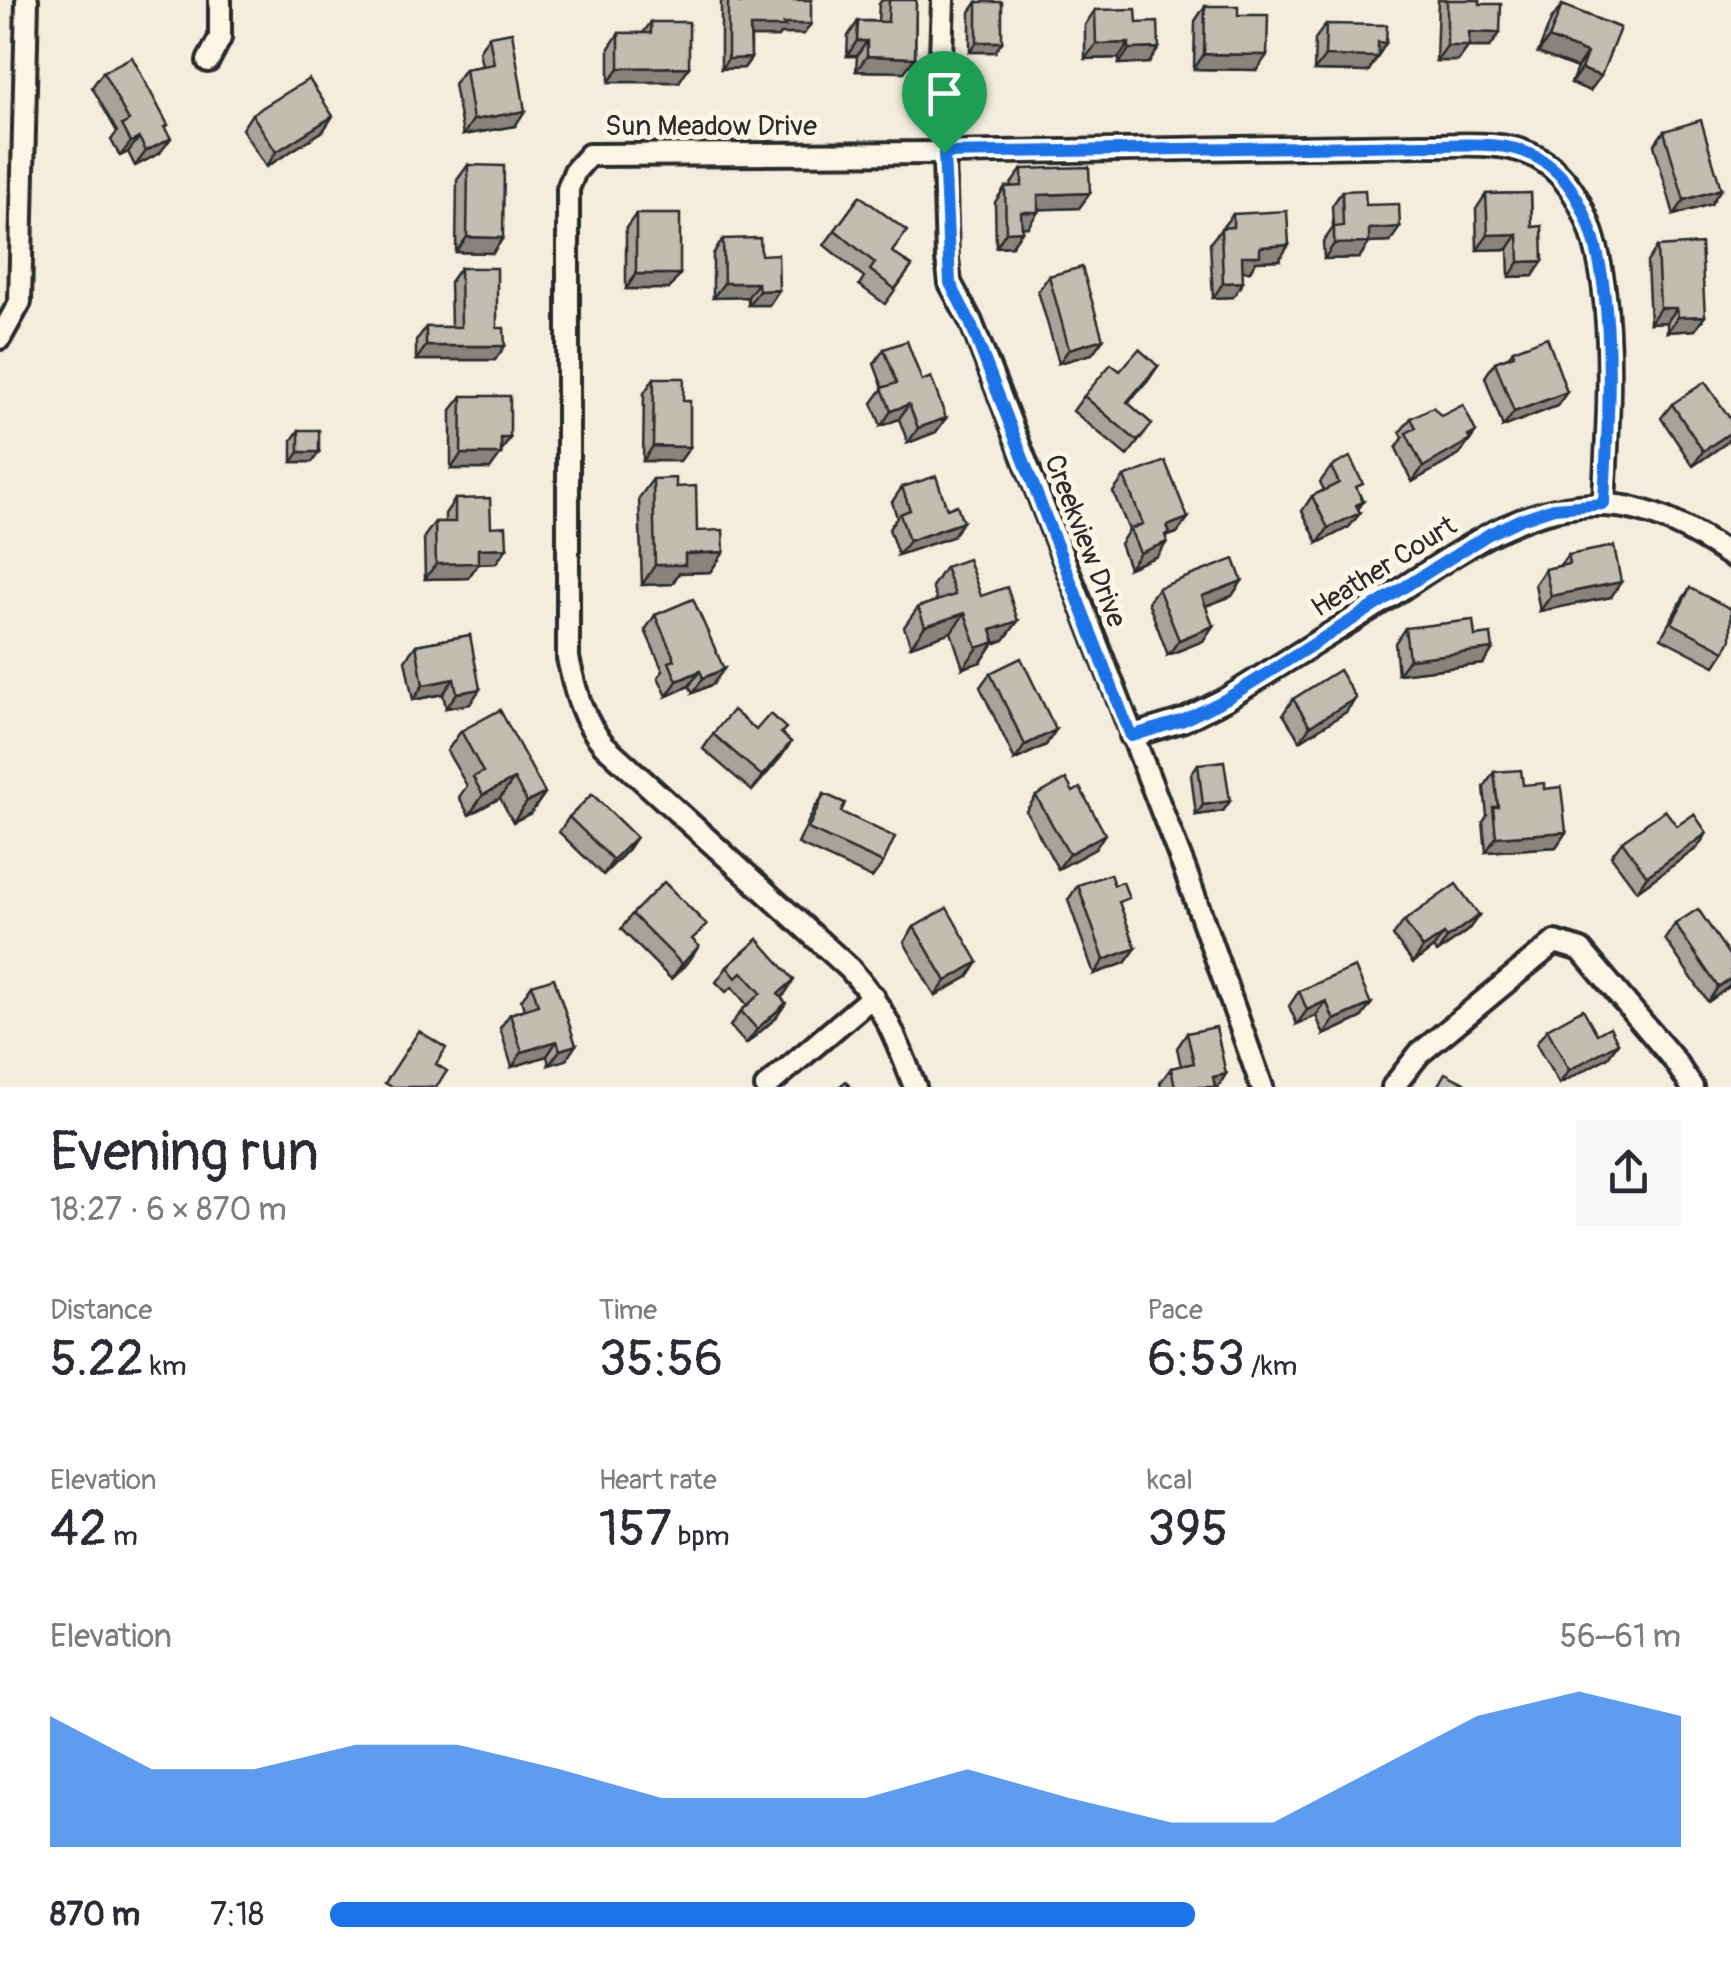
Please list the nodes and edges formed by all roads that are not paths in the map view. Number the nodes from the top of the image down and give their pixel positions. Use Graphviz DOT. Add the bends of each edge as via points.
graph roads {
  1 [pos="27,0"];
  2 [pos="220,0"];
  3 [pos="942,0"];
  4 [pos="208,62"];
  5 [pos="944,153"];
  6 [pos="0,338"];
  7 [pos="1604,504"];
  8 [pos="1731,556"];
  9 [pos="1131,736"];
  10 [pos="873,996"];
  11 [pos="766,1087"];
  12 [pos="916,1087"];
  13 [pos="1262,1087"];
  14 [pos="1393,1087"];
  15 [pos="1692,1087"];
  1 -- 6 [label="street" via="20,302"];
  2 -- 4 [label="street" via="220,38"];
  3 -- 5 [label="street, Creekview Drive"];
  5 -- 7 [label="street, Sun Meadow Drive" via="1423,145 1528,152 1555,169 1586,213 1597,252 1608,312"];
  5 -- 9 [label="street, Creekview Drive" via="950,283"];
  5 -- 10 [label="street, Sun Meadow Drive" via="589,154 568,189 568,658 579,703 604,746"];
  7 -- 8 [label="street, Heather Court" via="1639,508"];
  7 -- 9 [label="street, Heather Court" via="1554,508 1489,534 1226,699"];
  9 -- 13 [label="street, Creekview Drive"];
  10 -- 11 [label="street"];
  10 -- 12 [label="street, Sun Meadow Drive"];
  14 -- 15 [label="street" via="1420,1054 1555,942 1581,950"];
}
